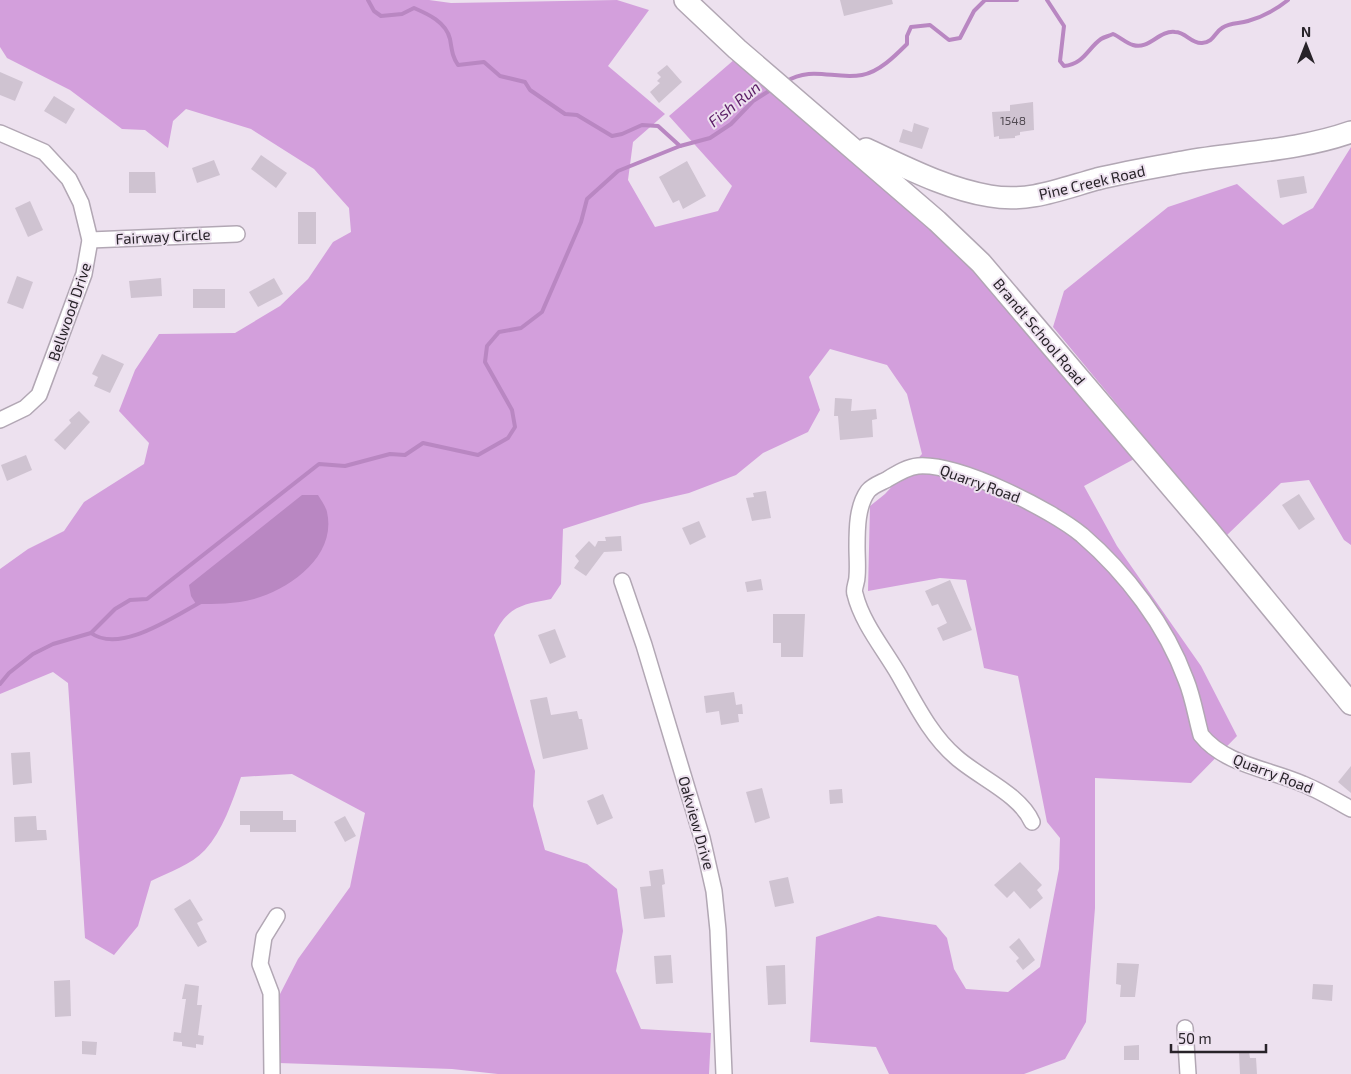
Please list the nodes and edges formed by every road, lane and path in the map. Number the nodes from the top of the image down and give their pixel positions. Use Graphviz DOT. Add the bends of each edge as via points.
graph roads {
  1 [pos="693,2"];
  2 [pos="1351,132"];
  3 [pos="0,133"];
  4 [pos="841,137"];
  5 [pos="237,234"];
  6 [pos="90,240"];
  7 [pos="0,420"];
  8 [pos="622,581"];
  9 [pos="1351,704"];
  10 [pos="1351,809"];
  11 [pos="1032,822"];
  12 [pos="277,916"];
  13 [pos="1185,1028"];
  14 [pos="272,1074"];
  15 [pos="724,1074"];
  16 [pos="1188,1074"];
  1 -- 4 [label="street, Brandt School Road" via="737,49"];
  2 -- 4 [label="street, Pine Creek Road" via="1316,142 1098,179 1026,198 990,197 964,190 904,167"];
  3 -- 6 [label="street, Bellwood Drive" via="44,152 69,179 82,203"];
  4 -- 9 [label="street, Brandt School Road" via="981,263"];
  5 -- 6 [label="street, Fairway Circle"];
  6 -- 7 [label="street, Bellwood Drive" via="84,274 46,382 39,395 25,408"];
  8 -- 15 [label="street, Oakview Drive" via="702,838 714,891"];
  10 -- 11 [label="street, Quarry Road" via="1305,784 1231,759 1206,742 1201,735 1187,680 1164,632 1121,577 1081,535 1054,516 1004,490 933,467 917,466 902,471 868,490 862,502 854,592 869,626 932,730 954,756 1015,801 1029,814"];
  12 -- 14 [label="street" via="264,937 260,964 271,993"];
  13 -- 16 [label="street"];
}
